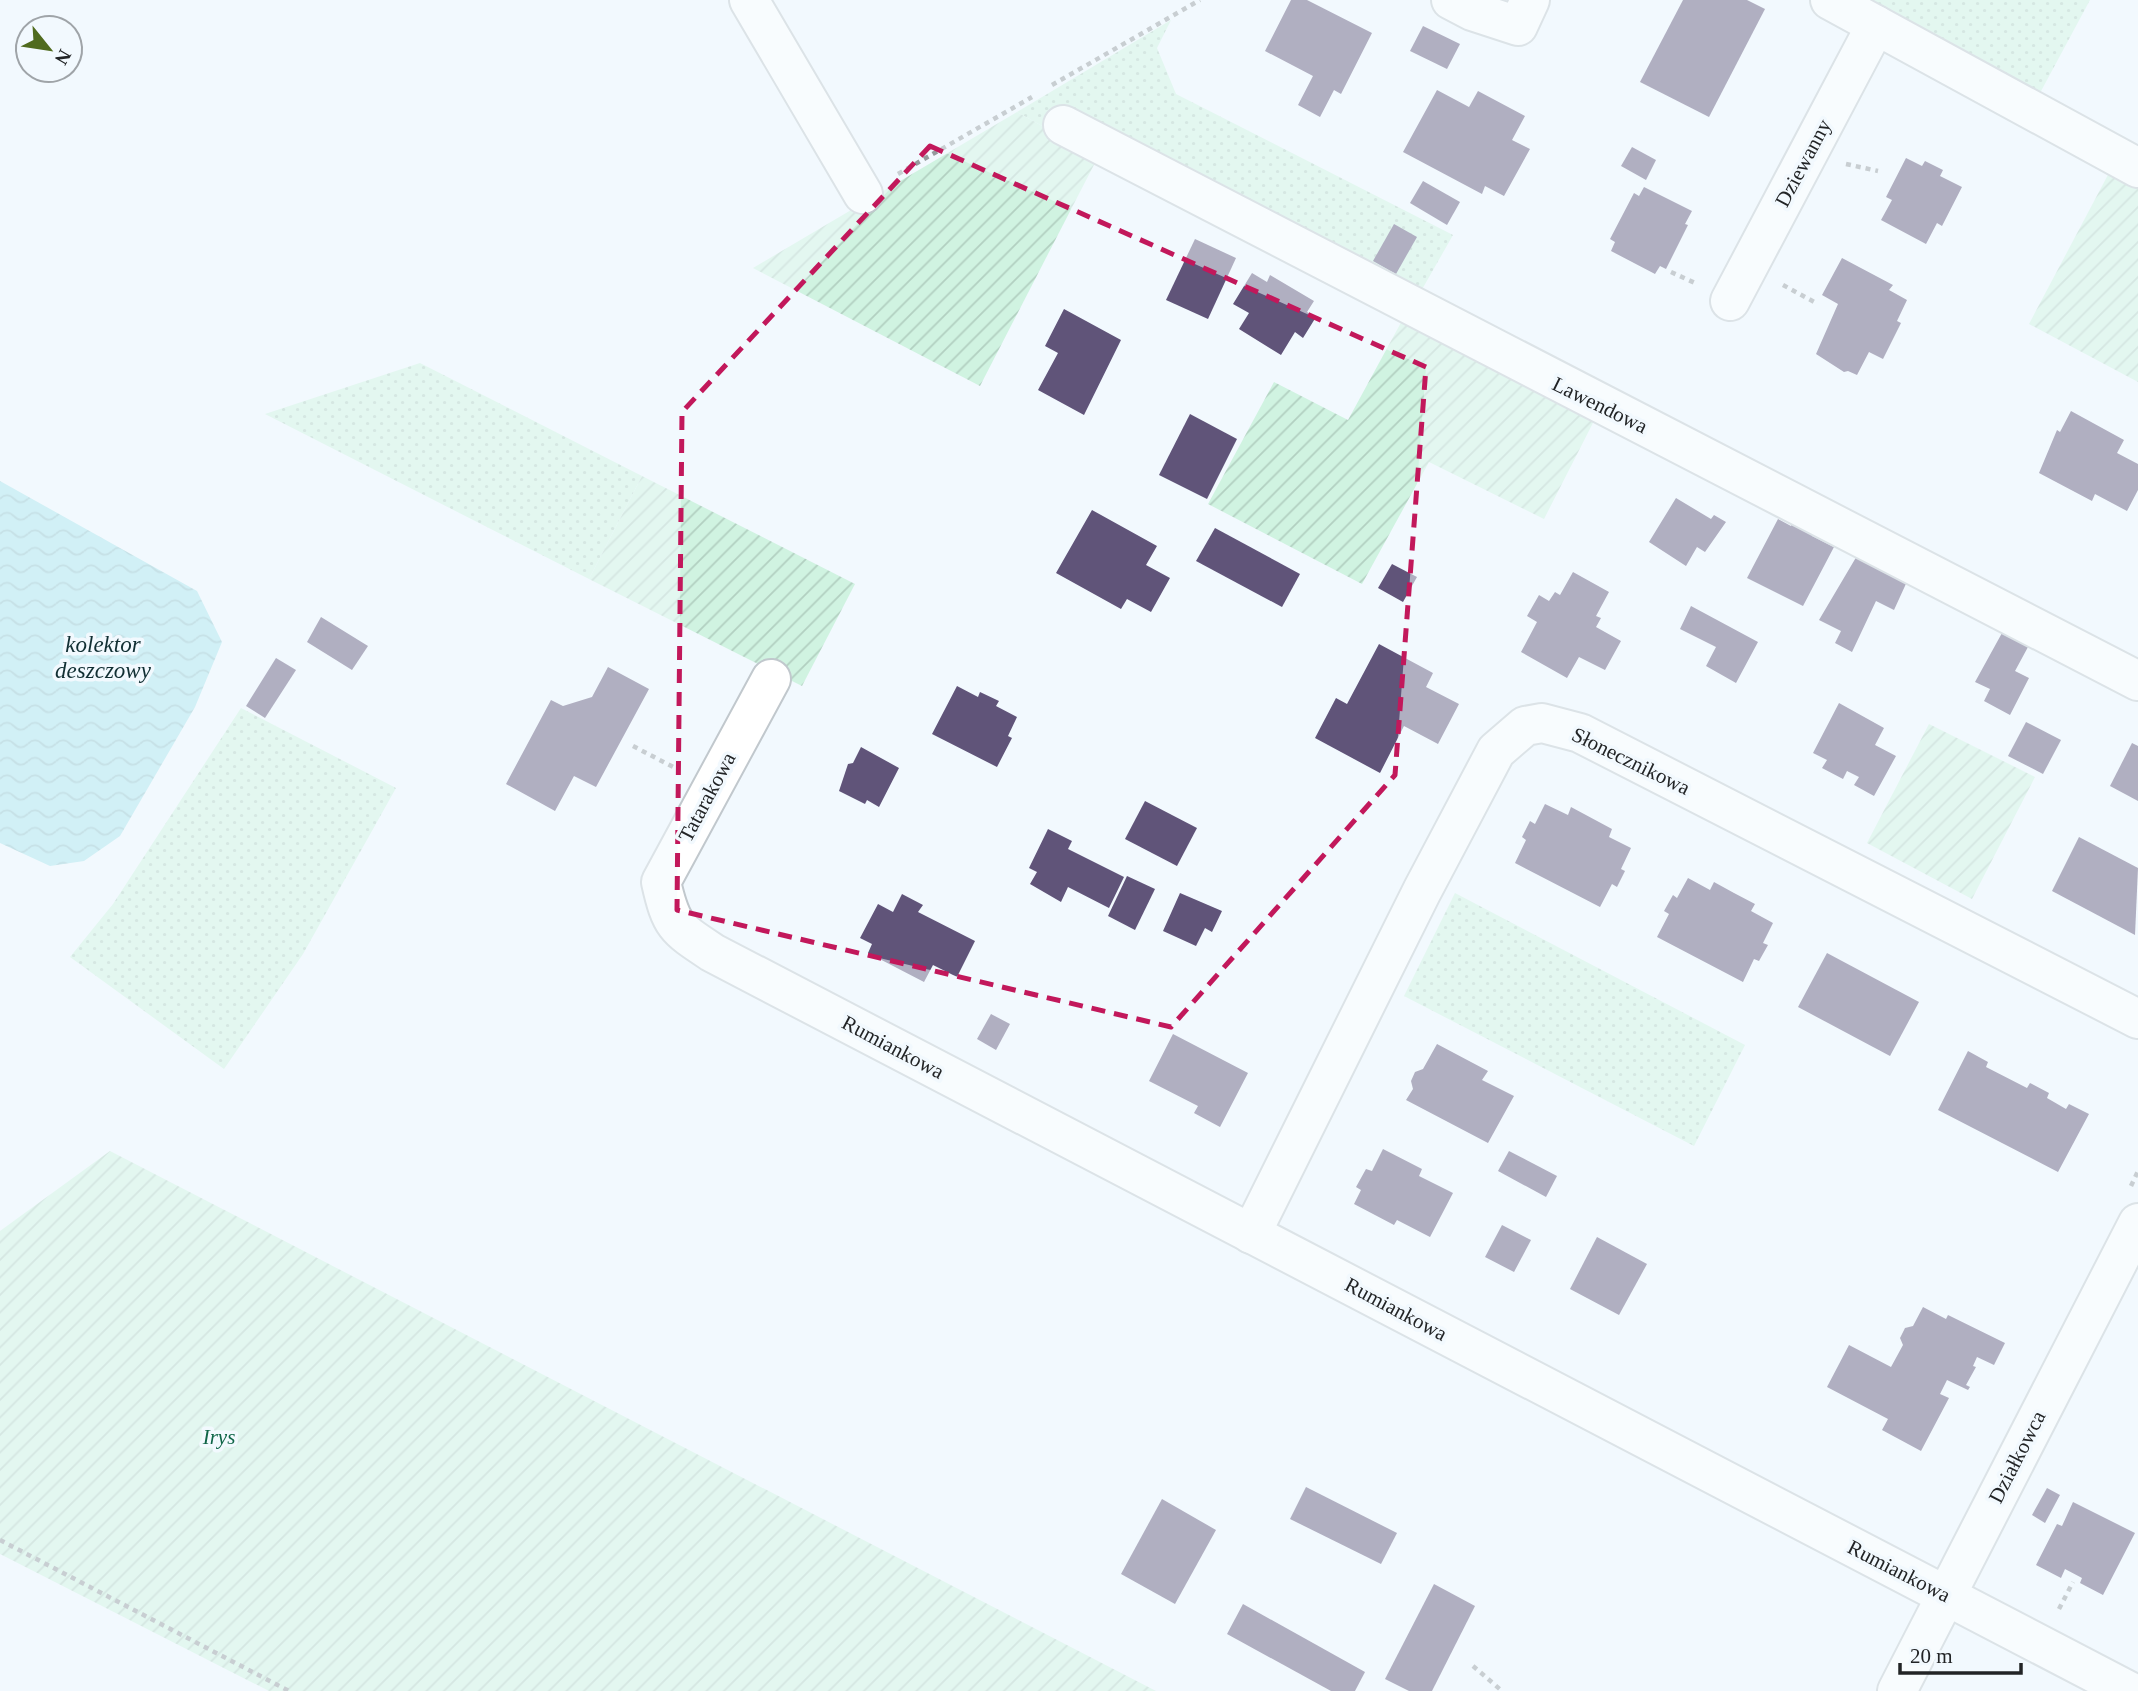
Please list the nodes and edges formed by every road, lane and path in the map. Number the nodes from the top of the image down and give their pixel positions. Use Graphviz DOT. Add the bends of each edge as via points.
graph roads {
  1 [pos="749,0"];
  2 [pos="1451,0"];
  3 [pos="1530,0"];
  4 [pos="1830,0"];
  5 [pos="1876,25"];
  6 [pos="1063,125"];
  7 [pos="2138,168"];
  8 [pos="863,194"];
  9 [pos="1730,301"];
  10 [pos="771,679"];
  11 [pos="2138,681"];
  12 [pos="633,746"];
  13 [pos="712,787"];
  14 [pos="669,918"];
  15 [pos="2138,1019"];
  16 [pos="2138,1223"];
  17 [pos="1251,1234"];
  18 [pos="0,1540"];
  19 [pos="1946,1596"];
  20 [pos="1473,1665"];
  21 [pos="289,1691"];
  22 [pos="1502,1691"];
  23 [pos="1897,1691"];
  24 [pos="2129,1691"];
  1 -- 8 [label="street"];
  2 -- 3 [label="street" via="1518,26"];
  4 -- 5 [label="street"];
  5 -- 7 [label="street"];
  5 -- 9 [label="street, Dziewanny"];
  6 -- 11 [label="street, Lawendowa"];
  10 -- 13 [label="street, Tatarakowa"];
  12 -- 13 [label="path"];
  13 -- 14 [label="street, Tatarakowa" via="660,882"];
  14 -- 17 [label="street, Rumiankowa" via="713,953"];
  15 -- 17 [label="street, Słonecznikowa" via="1580,733 1542,723 1525,726 1496,751"];
  16 -- 19 [label="street, Działkowca"];
  17 -- 19 [label="street, Rumiankowa"];
  18 -- 21 [label="path"];
  19 -- 23 [label="street, Działkowca"];
  19 -- 24 [label="street, Rumiankowa"];
  20 -- 22 [label="path"];
}
